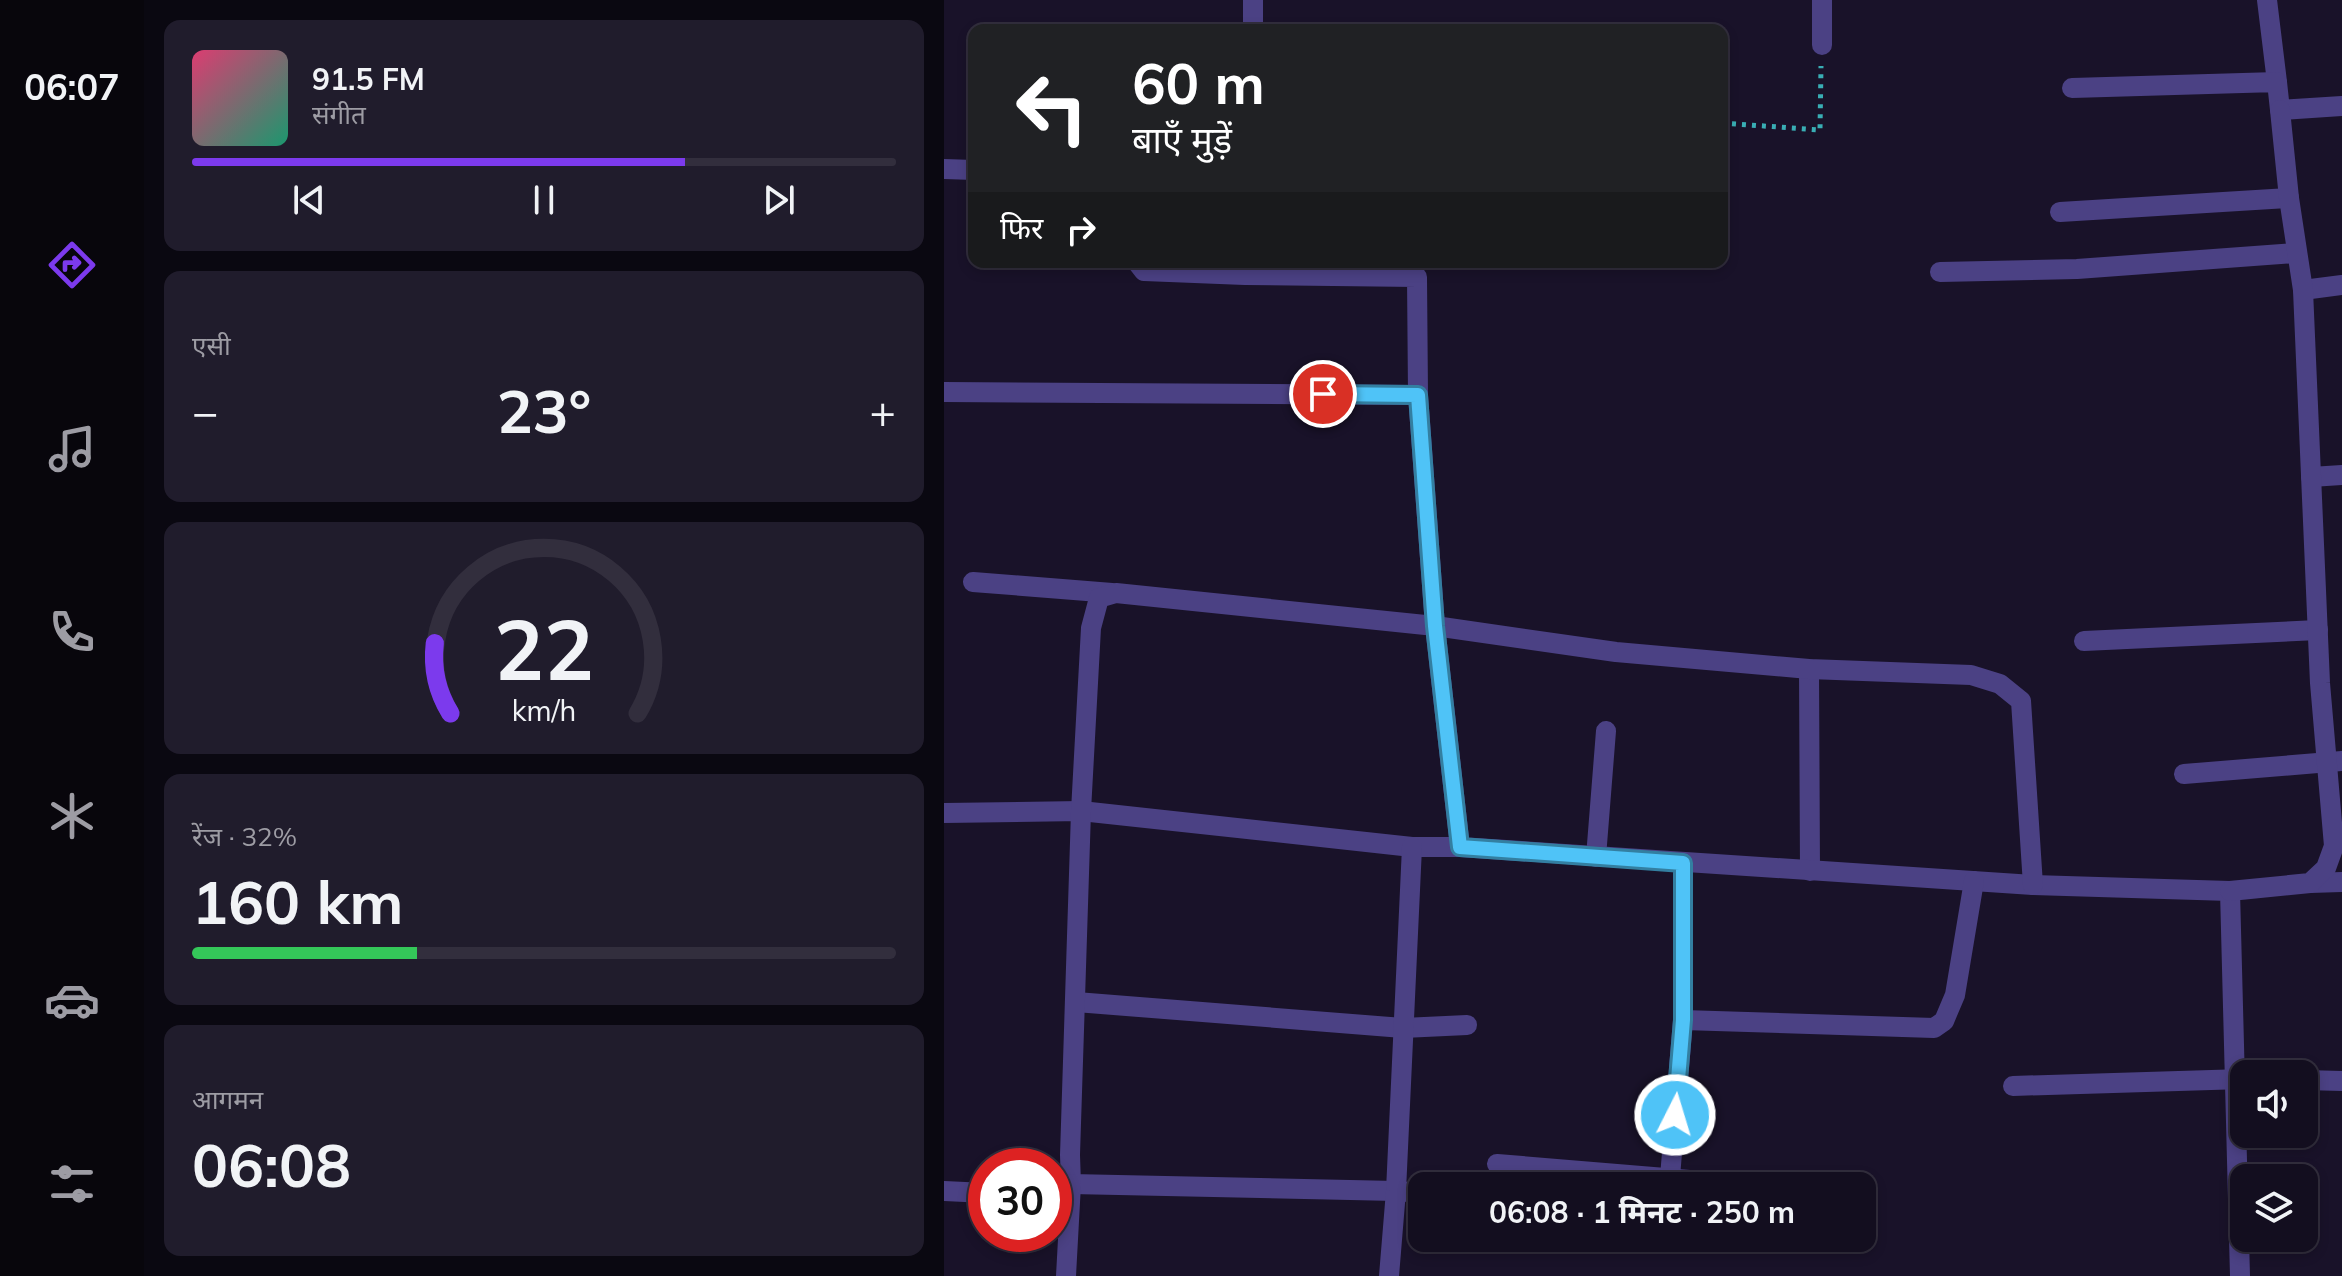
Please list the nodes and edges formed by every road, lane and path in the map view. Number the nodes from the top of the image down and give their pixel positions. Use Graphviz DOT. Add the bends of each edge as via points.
graph roads {
  1 [pos="1253,0"];
  2 [pos="1822,0"];
  3 [pos="2267,0"];
  4 [pos="1253,24"];
  5 [pos="1822,45"];
  6 [pos="2277,82"];
  7 [pos="2072,88"];
  8 [pos="2342,106"];
  9 [pos="2280,110"];
  10 [pos="1728,123"];
  11 [pos="944,169"];
  12 [pos="968,170"];
  13 [pos="2289,198"];
  14 [pos="2060,212"];
  15 [pos="2296,253"];
  16 [pos="1142,268"];
  17 [pos="1418,270"];
  18 [pos="1940,272"];
  19 [pos="2342,285"];
  20 [pos="2303,290"];
  21 [pos="944,392"];
  22 [pos="1418,395"];
  23 [pos="2342,475"];
  24 [pos="2311,477"];
  25 [pos="973,582"];
  26 [pos="1116,593"];
  27 [pos="1435,626"];
  28 [pos="2318,630"];
  29 [pos="2084,641"];
  30 [pos="1809,669"];
  31 [pos="1606,731"];
  32 [pos="2335,762"];
  33 [pos="2184,774"];
  34 [pos="1081,811"];
  35 [pos="944,813"];
  36 [pos="1412,847"];
  37 [pos="1460,847"];
  38 [pos="1596,857"];
  39 [pos="1683,863"];
  40 [pos="1810,871"];
  41 [pos="1974,881"];
  42 [pos="2342,882"];
  43 [pos="2310,883"];
  44 [pos="2033,885"];
  45 [pos="2230,891"];
  46 [pos="1076,1002"];
  47 [pos="1683,1020"];
  48 [pos="1467,1025"];
  49 [pos="1403,1028"];
  50 [pos="2239,1060"];
  51 [pos="2230,1079"];
  52 [pos="2318,1080"];
  53 [pos="2342,1081"];
  54 [pos="2013,1086"];
  55 [pos="1070,1148"];
  56 [pos="2240,1148"];
  57 [pos="1497,1164"];
  58 [pos="1603,1172"];
  59 [pos="1670,1172"];
  60 [pos="1072,1188"];
  61 [pos="944,1191"];
  62 [pos="1396,1191"];
  63 [pos="968,1192"];
  64 [pos="1408,1192"];
  65 [pos="1065,1252"];
  66 [pos="1066,1276"];
  67 [pos="1389,1276"];
  68 [pos="2240,1276"];
  1 -- 4 [label="street"];
  2 -- 5 [label="street"];
  3 -- 6 [label="street"];
  5 -- 10 [label="path" via="1820,130"];
  6 -- 7 [label="street"];
  6 -- 9 [label="street"];
  8 -- 9 [label="street"];
  9 -- 13 [label="street"];
  11 -- 12 [label="street"];
  13 -- 14 [label="street"];
  13 -- 15 [label="street"];
  15 -- 18 [label="street" via="2077,269"];
  15 -- 20 [label="street"];
  16 -- 17 [label="street" via="1245,275"];
  17 -- 22 [label="street"];
  19 -- 20 [label="street"];
  20 -- 24 [label="street"];
  21 -- 22 [label="street"];
  22 -- 27 [label="street"];
  23 -- 24 [label="street"];
  24 -- 28 [label="street"];
  25 -- 26 [label="street"];
  26 -- 27 [label="street"];
  26 -- 34 [label="street" via="1099,598 1091,628"];
  27 -- 30 [label="street" via="1616,652"];
  27 -- 37 [label="street"];
  28 -- 29 [label="street"];
  28 -- 32 [label="street"];
  30 -- 40 [label="street"];
  30 -- 44 [label="street" via="1971,675 2000,684 2021,701"];
  31 -- 38 [label="street"];
  32 -- 33 [label="street"];
  32 -- 43 [label="street" via="2334,846 2326,868"];
  34 -- 35 [label="street"];
  34 -- 36 [label="street"];
  34 -- 46 [label="street"];
  36 -- 37 [label="street"];
  36 -- 49 [label="street"];
  37 -- 38 [label="street"];
  38 -- 39 [label="street"];
  39 -- 40 [label="street"];
  39 -- 47 [label="street"];
  40 -- 41 [label="street"];
  41 -- 44 [label="street"];
  41 -- 47 [label="street" via="1955,995 1944,1021 1934,1028"];
  42 -- 43 [label="street"];
  43 -- 45 [label="street"];
  44 -- 45 [label="street"];
  45 -- 50 [label="street"];
  46 -- 49 [label="street"];
  46 -- 55 [label="street"];
  47 -- 59 [label="street"];
  48 -- 49 [label="street"];
  49 -- 62 [label="street"];
  51 -- 54 [label="street"];
  52 -- 53 [label="street"];
  56 -- 68 [label="street"];
  57 -- 58 [label="street"];
  60 -- 62 [label="street"];
  61 -- 63 [label="street"];
  62 -- 64 [label="street"];
  62 -- 67 [label="street"];
  65 -- 66 [label="street"];
}
